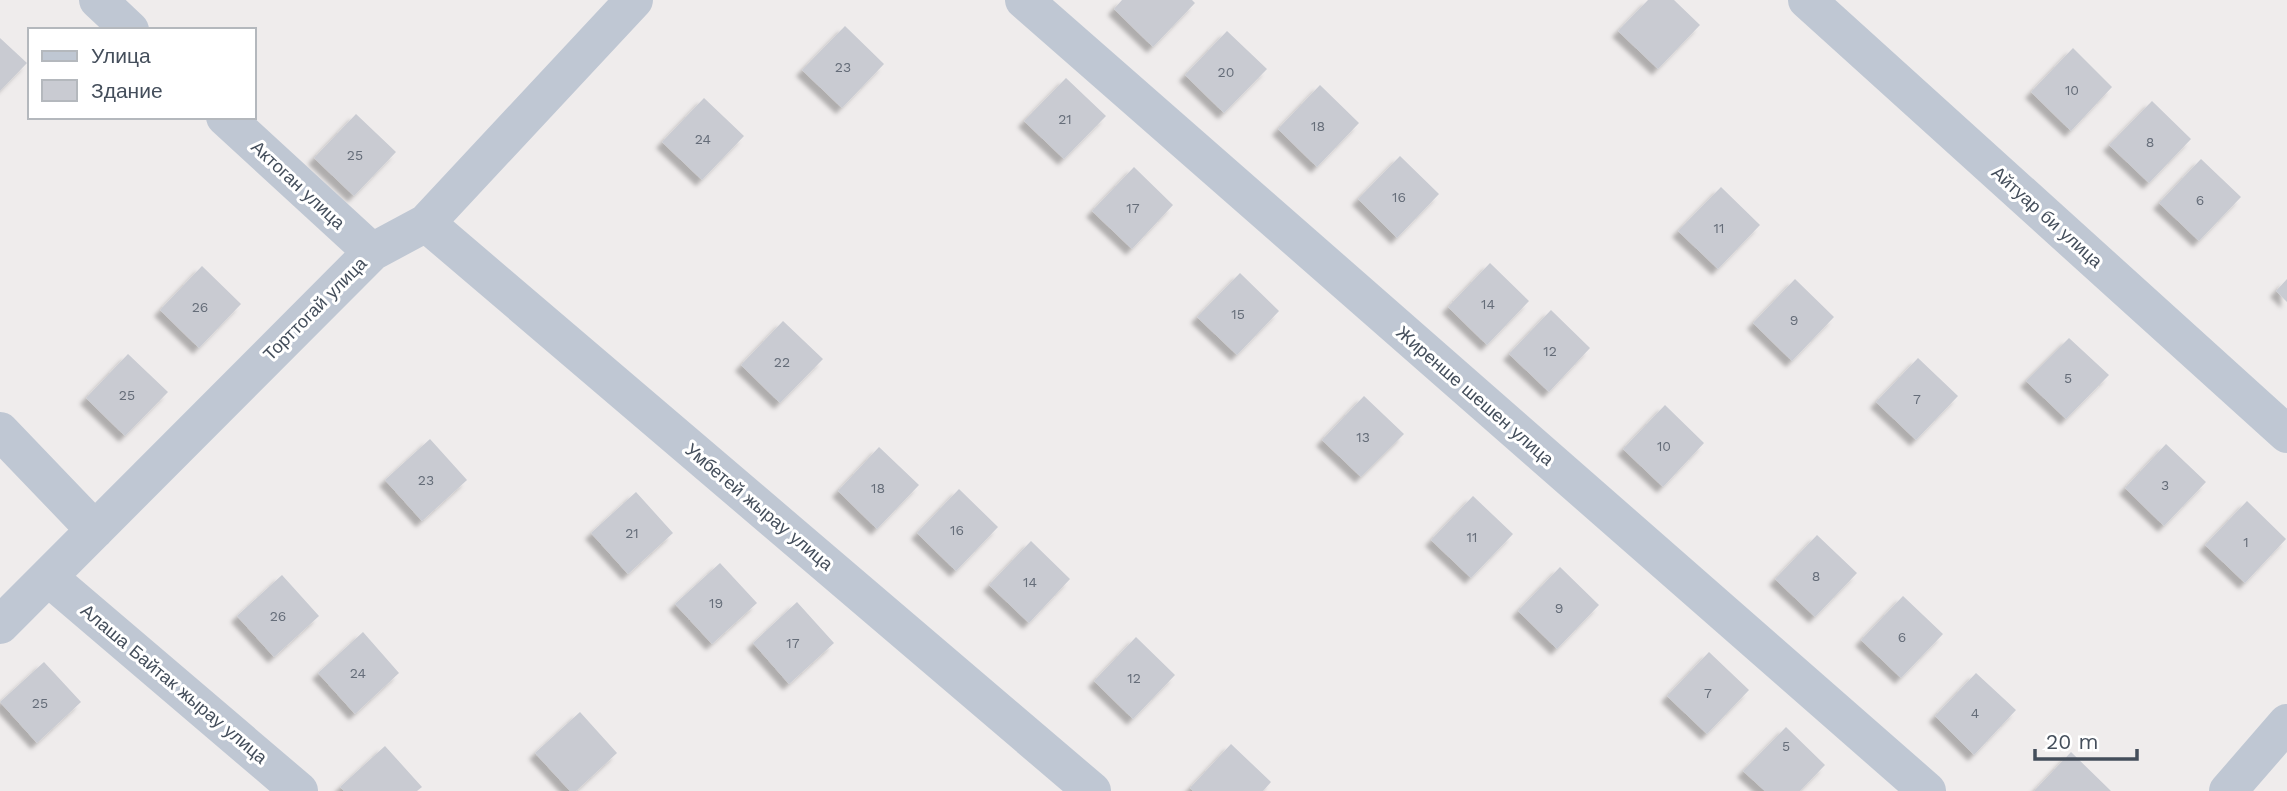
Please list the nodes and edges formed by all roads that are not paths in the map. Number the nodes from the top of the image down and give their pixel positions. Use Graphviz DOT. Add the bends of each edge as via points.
graph roads {
  1 [pos="98,0"];
  2 [pos="634,0"];
  3 [pos="1024,0"];
  4 [pos="1807,0"];
  5 [pos="128,28"];
  6 [pos="227,119"];
  7 [pos="426,223"];
  8 [pos="372,252"];
  9 [pos="0,431"];
  10 [pos="2287,433"];
  11 [pos="95,530"];
  12 [pos="48,577"];
  13 [pos="0,625"];
  14 [pos="2287,723"];
  15 [pos="299,791"];
  16 [pos="1092,791"];
  17 [pos="1927,791"];
  18 [pos="2228,791"];
  1 -- 5 [label="street"];
  2 -- 7 [label="street, Торттогай улица"];
  3 -- 17 [label="street, Жиренше шешен улица"];
  4 -- 10 [label="street, Айтуар би улица"];
  6 -- 8 [label="street, Актоган улица"];
  7 -- 8 [label="street, Торттогай улица"];
  7 -- 16 [label="street, Умбетей жырау улица"];
  8 -- 11 [label="street, Торттогай улица"];
  9 -- 11 [label="street"];
  11 -- 12 [label="street, Торттогай улица"];
  12 -- 13 [label="street, Торттогай улица"];
  12 -- 15 [label="street, Алаша Байтак жырау улица"];
  14 -- 18 [label="street"];
}
